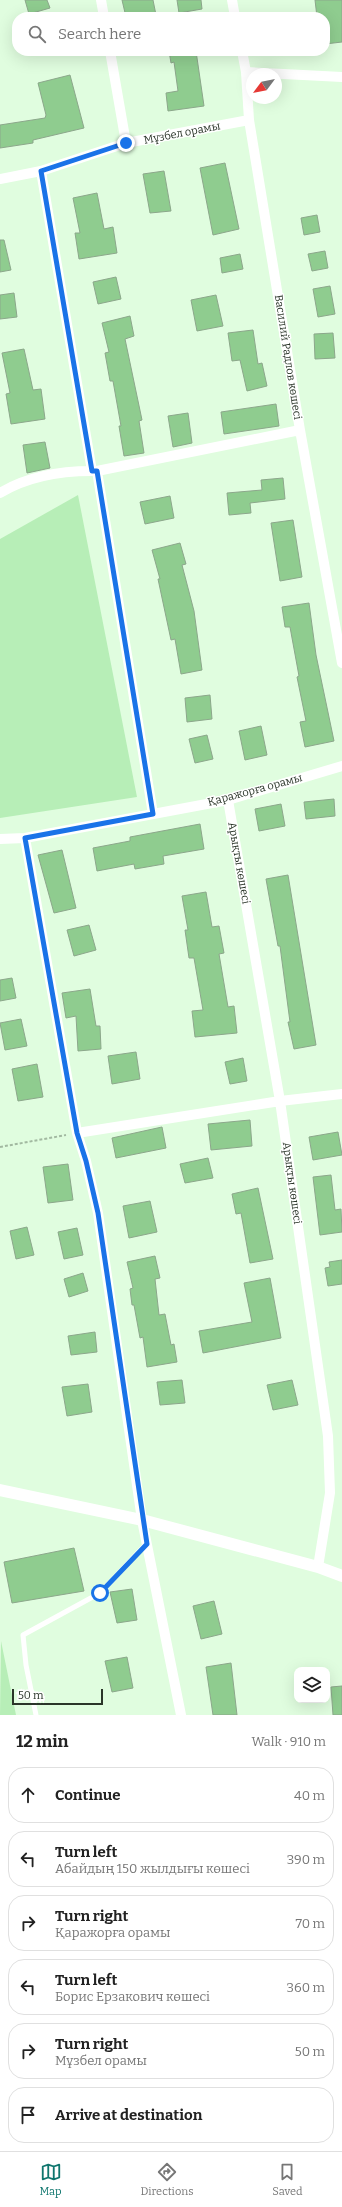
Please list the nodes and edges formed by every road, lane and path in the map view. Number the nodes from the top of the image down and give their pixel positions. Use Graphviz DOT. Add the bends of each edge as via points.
graph roads {
  1 [pos="101,0"];
  2 [pos="232,0"];
  3 [pos="103,12"];
  4 [pos="234,12"];
  5 [pos="111,56"];
  6 [pos="243,56"];
  7 [pos="246,72"];
  8 [pos="282,74"];
  9 [pos="342,77"];
  10 [pos="248,104"];
  11 [pos="249,120"];
  12 [pos="126,143"];
  13 [pos="41,171"];
  14 [pos="0,179"];
  15 [pos="300,430"];
  16 [pos="95,471"];
  17 [pos="0,493"];
  18 [pos="342,663"];
  19 [pos="342,766"];
  20 [pos="228,800"];
  21 [pos="153,814"];
  22 [pos="25,838"];
  23 [pos="0,839"];
  24 [pos="342,1094"];
  25 [pos="280,1101"];
  26 [pos="77,1133"];
  27 [pos="0,1147"];
  28 [pos="0,1490"];
  29 [pos="142,1520"];
  30 [pos="147,1544"];
  31 [pos="318,1567"];
  32 [pos="342,1576"];
  33 [pos="36,1715"];
  34 [pos="181,1715"];
  1 -- 3 [label="street"];
  2 -- 4 [label="street"];
  5 -- 12 [label="street"];
  6 -- 7 [label="street, Василий Радлов көшесі"];
  8 -- 9 [label="street"];
  10 -- 11 [label="street, Василий Радлов көшесі"];
  11 -- 12 [label="street, Мұзбел орамы"];
  11 -- 15 [label="street, Василий Радлов көшесі"];
  12 -- 13 [label="street, Мұзбел орамы"];
  13 -- 14 [label="street, Мұзбел орамы"];
  13 -- 16 [label="street"];
  15 -- 16 [label="street"];
  15 -- 18 [label="street, Василий Радлов көшесі"];
  16 -- 17 [label="street" via="46,475 12,485"];
  16 -- 21 [label="street"];
  19 -- 20 [label="street, Қаражорға орамы"];
  20 -- 21 [label="street, Қаражорға орамы"];
  20 -- 25 [label="street, Арықты көшесі"];
  21 -- 22 [label="street, Қаражорға орамы"];
  22 -- 23 [label="street, Қаражорға орамы"];
  22 -- 26 [label="street"];
  24 -- 25 [label="street"];
  25 -- 26 [label="street"];
  25 -- 31 [label="street, Арықты көшесі" via="328,1436 330,1493"];
  26 -- 27 [label="path"];
  26 -- 29 [label="street" via="98,1213"];
  28 -- 29 [label="street"];
  29 -- 30 [label="street"];
  29 -- 31 [label="street"];
  30 -- 33 [label="lane" via="100,1593 23,1635"];
  30 -- 34 [label="street"];
  31 -- 32 [label="street"];
}
